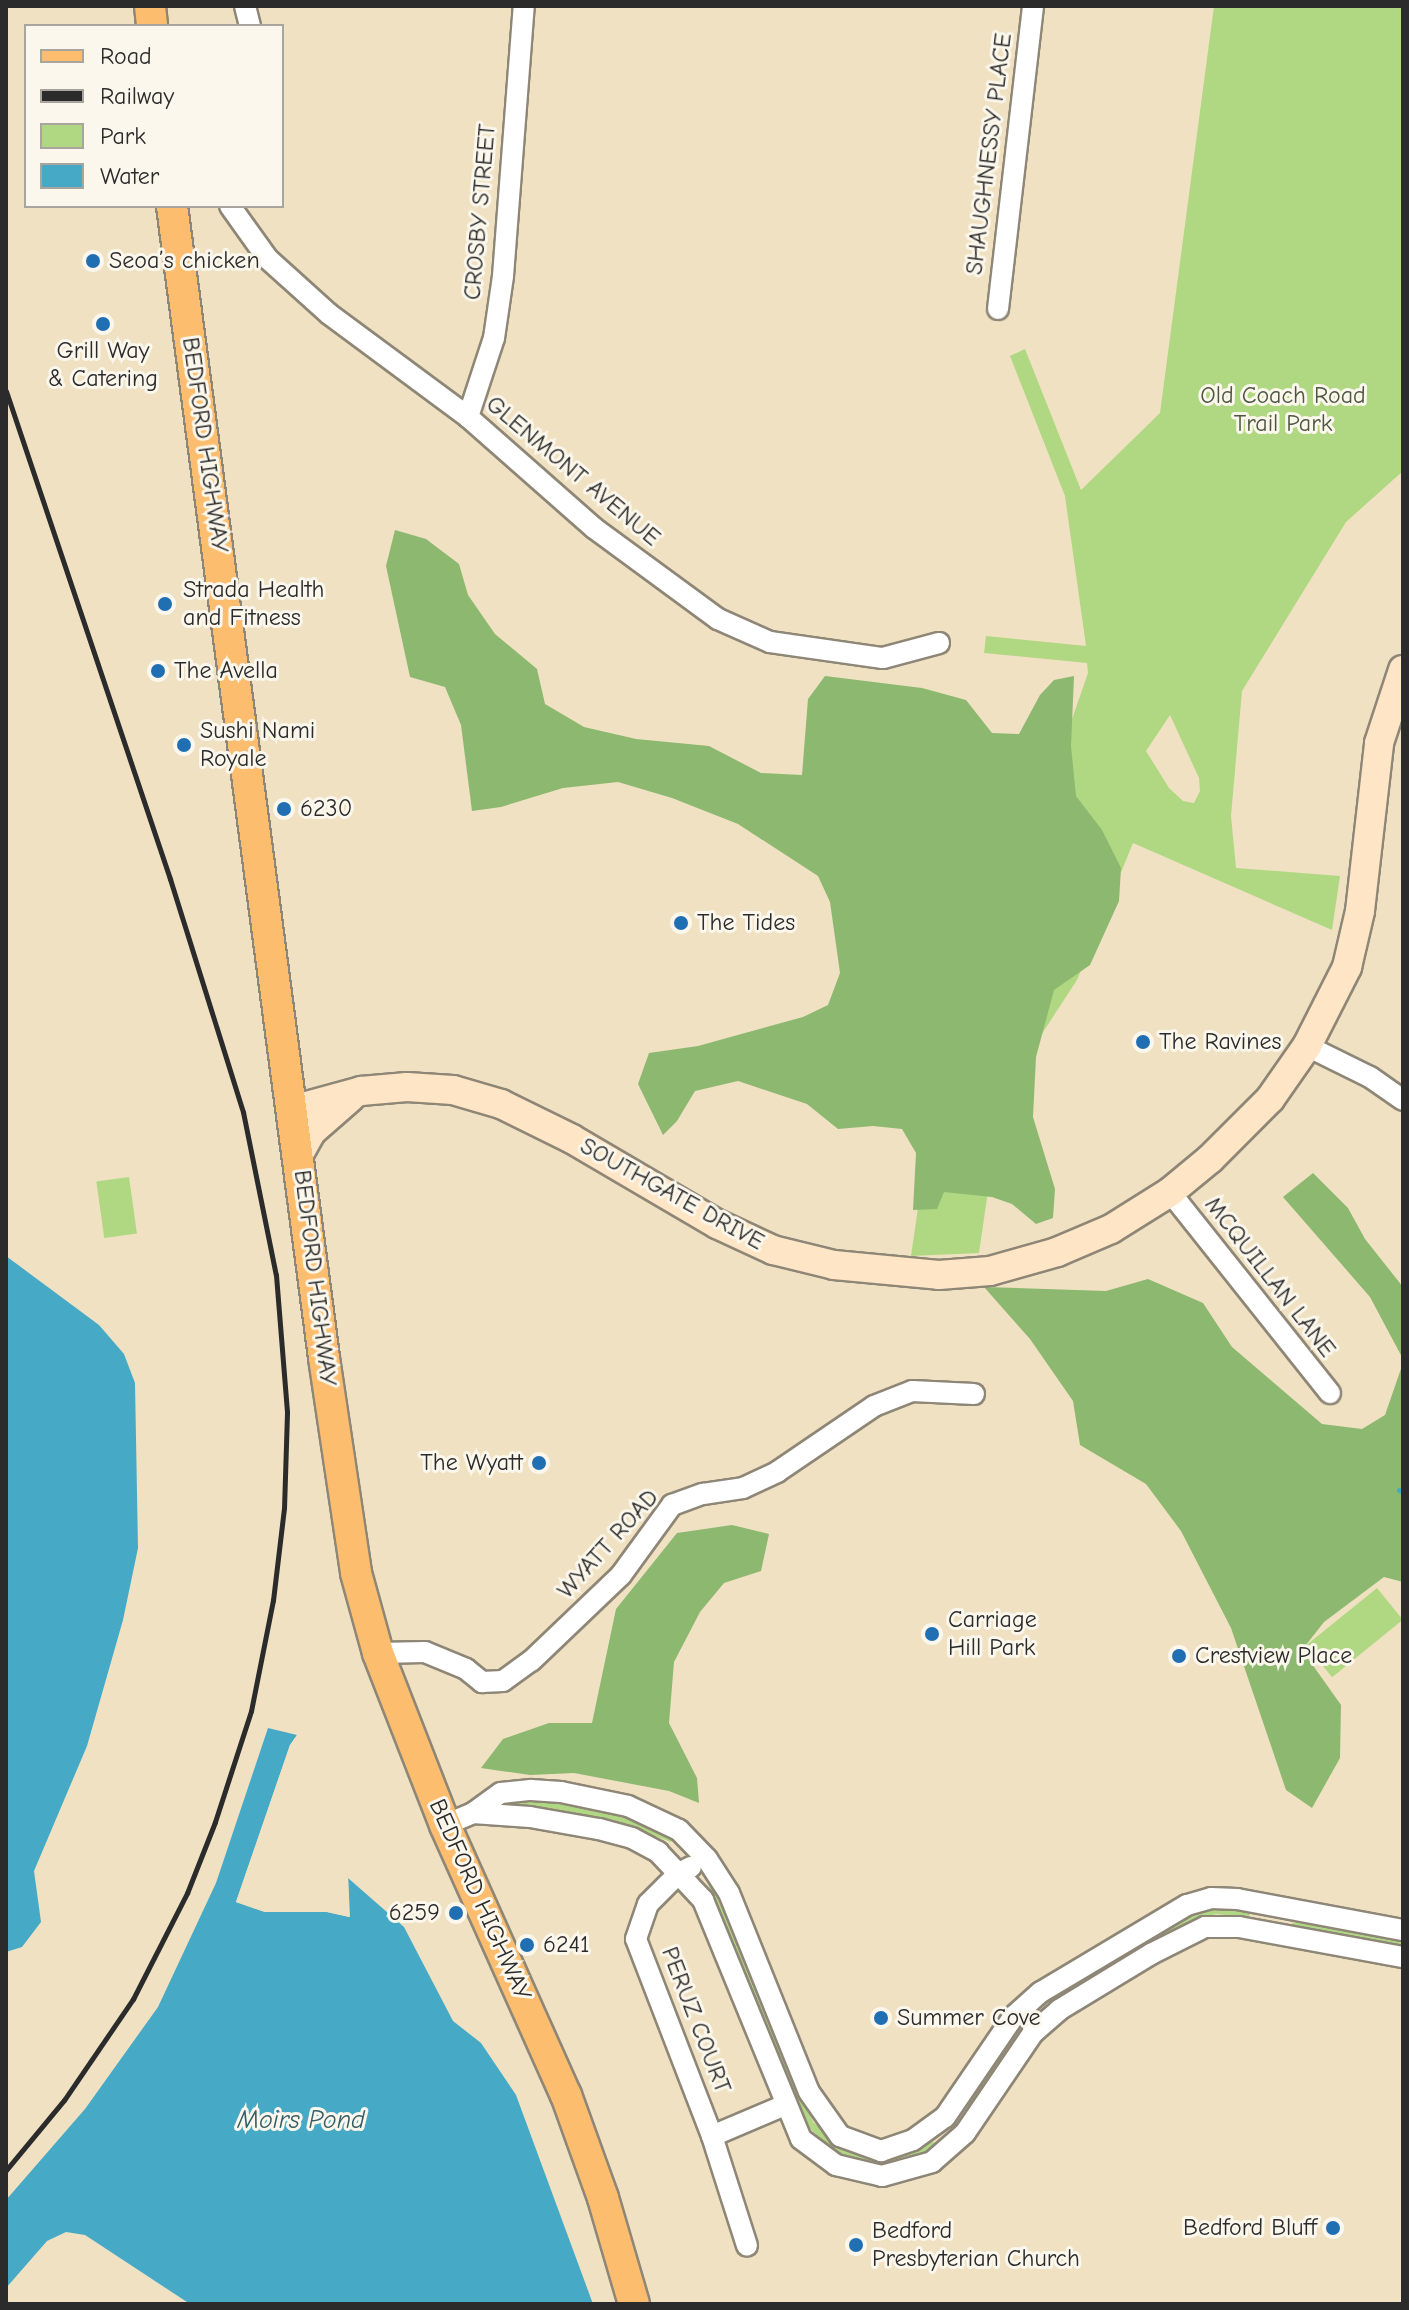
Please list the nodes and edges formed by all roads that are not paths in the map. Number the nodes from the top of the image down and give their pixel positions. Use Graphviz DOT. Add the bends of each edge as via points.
graph roads {
  1 [pos="524,6"];
  2 [pos="1033,6"];
  3 [pos="172,208"];
  4 [pos="231,208"];
  5 [pos="998,309"];
  6 [pos="468,417"];
  7 [pos="939,643"];
  8 [pos="1403,670"];
  9 [pos="1307,1046"];
  10 [pos="361,1091"];
  11 [pos="1403,1100"];
  12 [pos="292,1110"];
  13 [pos="299,1154"];
  14 [pos="1170,1192"];
  15 [pos="1330,1393"];
  16 [pos="974,1394"];
  17 [pos="378,1653"];
  18 [pos="473,1813"];
  19 [pos="445,1825"];
  20 [pos="707,1859"];
  21 [pos="679,1873"];
  22 [pos="1403,1930"];
  23 [pos="1403,1957"];
  24 [pos="785,2105"];
  25 [pos="712,2136"];
  26 [pos="747,2246"];
  27 [pos="634,2304"];
  1 -- 6 [label="street, CROSBY STREET" via="499,307"];
  2 -- 5 [label="street, SHAUGHNESSY PLACE"];
  3 -- 12 [label="main road, BEDFORD HIGHWAY"];
  4 -- 6 [label="street, GLENMONT AVENUE" via="268,259 329,314"];
  6 -- 7 [label="street, GLENMONT AVENUE" via="594,528 718,619 770,642 883,658"];
  8 -- 9 [label="street, SOUTHGATE DRIVE" via="1379,743 1360,911 1347,967"];
  9 -- 11 [label="street"];
  9 -- 14 [label="street, SOUTHGATE DRIVE" via="1262,1107"];
  10 -- 12 [label="street, SOUTHGATE DRIVE"];
  10 -- 13 [label="street" via="326,1115"];
  10 -- 14 [label="street, SOUTHGATE DRIVE" via="453,1090 501,1104 773,1250 847,1267 939,1275 990,1271 1057,1252 1111,1229"];
  12 -- 13 [label="main road, BEDFORD HIGHWAY"];
  13 -- 17 [label="main road, BEDFORD HIGHWAY" via="356,1573"];
  14 -- 15 [label="street, MCQUILLAN LANE"];
  16 -- 17 [label="street, WYATT ROAD" via="912,1391 874,1406 777,1472 743,1488 672,1505 621,1575 503,1681 482,1682 466,1669 425,1652"];
  17 -- 19 [label="main road, BEDFORD HIGHWAY"];
  18 -- 19 [label="street"];
  18 -- 20 [label="street" via="501,1793 561,1792 628,1806 679,1830"];
  18 -- 21 [label="street" via="530,1817 632,1838 658,1852"];
  19 -- 27 [label="main road, BEDFORD HIGHWAY" via="566,2095"];
  20 -- 21 [label="street, PERUZ COURT"];
  20 -- 22 [label="street" via="729,1893 809,2092 840,2136 881,2151 913,2140 945,2117 1014,2016 1041,1992 1187,1905 1211,1898 1237,1899"];
  21 -- 24 [label="street" via="703,1900"];
  21 -- 25 [label="street, PERUZ COURT" via="648,1904 636,1939"];
  23 -- 24 [label="street" via="1239,1927 1205,1927 1059,2010 1033,2033 965,2133 932,2162 882,2176 836,2165 801,2139"];
  24 -- 25 [label="street, PERUZ COURT"];
  25 -- 26 [label="street, PERUZ COURT"];
}
